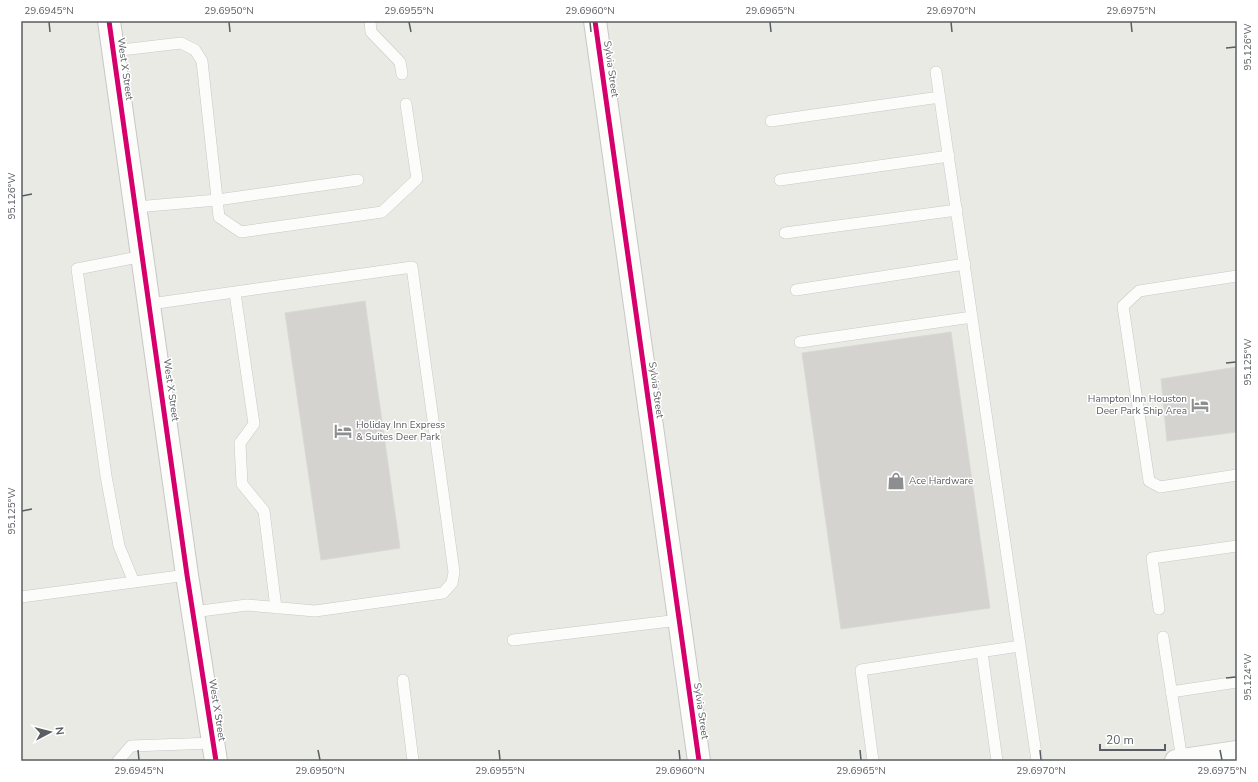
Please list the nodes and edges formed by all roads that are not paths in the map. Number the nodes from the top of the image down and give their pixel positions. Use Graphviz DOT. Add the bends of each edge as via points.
graph roads {
  1 [pos="109,21"];
  2 [pos="370,21"];
  3 [pos="595,21"];
  4 [pos="113,51"];
  5 [pos="936,72"];
  6 [pos="402,74"];
  7 [pos="940,97"];
  8 [pos="406,104"];
  9 [pos="771,121"];
  10 [pos="949,156"];
  11 [pos="358,180"];
  12 [pos="780,180"];
  13 [pos="217,200"];
  14 [pos="136,207"];
  15 [pos="957,210"];
  16 [pos="785,233"];
  17 [pos="143,256"];
  18 [pos="965,264"];
  19 [pos="1237,276"];
  20 [pos="796,290"];
  21 [pos="235,293"];
  22 [pos="150,304"];
  23 [pos="972,317"];
  24 [pos="800,342"];
  25 [pos="1237,475"];
  26 [pos="1237,546"];
  27 [pos="187,575"];
  28 [pos="134,582"];
  29 [pos="21,597"];
  30 [pos="276,608"];
  31 [pos="1159,608"];
  32 [pos="193,612"];
  33 [pos="680,620"];
  34 [pos="1163,637"];
  35 [pos="513,640"];
  36 [pos="1020,646"];
  37 [pos="982,652"];
  38 [pos="403,680"];
  39 [pos="1237,682"];
  40 [pos="1171,692"];
  41 [pos="214,752"];
  42 [pos="1236,755"];
  43 [pos="118,761"];
  44 [pos="413,761"];
  45 [pos="699,761"];
  46 [pos="873,761"];
  47 [pos="997,761"];
  48 [pos="1037,761"];
  49 [pos="1180,761"];
  1 -- 4 [label="street, West X Street"];
  2 -- 6 [label="lane" via="371,32 400,62"];
  3 -- 33 [label="street, Sylvia Street"];
  4 -- 13 [label="lane" via="181,43 194,50 202,61"];
  4 -- 14 [label="street, West X Street"];
  5 -- 7 [label="lane"];
  7 -- 9 [label="lane"];
  7 -- 10 [label="lane"];
  8 -- 13 [label="lane" via="417,179 382,212 241,232 219,217"];
  10 -- 12 [label="lane"];
  10 -- 15 [label="lane"];
  11 -- 13 [label="lane"];
  13 -- 14 [label="lane"];
  14 -- 17 [label="street, West X Street"];
  15 -- 16 [label="lane"];
  15 -- 18 [label="lane"];
  17 -- 22 [label="street, West X Street"];
  17 -- 28 [label="lane" via="77,269 119,546"];
  18 -- 20 [label="lane"];
  18 -- 23 [label="lane"];
  19 -- 25 [label="lane" via="1139,291 1123,306 1149,481 1160,487"];
  21 -- 22 [label="lane"];
  21 -- 30 [label="lane" via="254,424 240,443 242,484 264,511"];
  21 -- 30 [label="lane" via="412,267 454,572 452,583 443,593 315,611"];
  22 -- 27 [label="street, West X Street"];
  23 -- 24 [label="lane"];
  23 -- 36 [label="lane"];
  26 -- 31 [label="lane" via="1152,558"];
  27 -- 28 [label="lane"];
  27 -- 32 [label="street, West X Street"];
  28 -- 29 [label="lane"];
  30 -- 32 [label="lane" via="247,605"];
  32 -- 41 [label="street, West X Street"];
  33 -- 35 [label="lane"];
  33 -- 45 [label="street, Sylvia Street"];
  34 -- 40 [label="lane"];
  36 -- 37 [label="lane"];
  36 -- 48 [label="lane"];
  37 -- 46 [label="lane" via="861,670"];
  37 -- 47 [label="lane"];
  38 -- 44 [label="lane"];
  39 -- 40 [label="lane"];
  40 -- 49 [label="lane"];
  41 -- 43 [label="lane" via="131,746"];
  42 -- 49 [label="street"];
}
